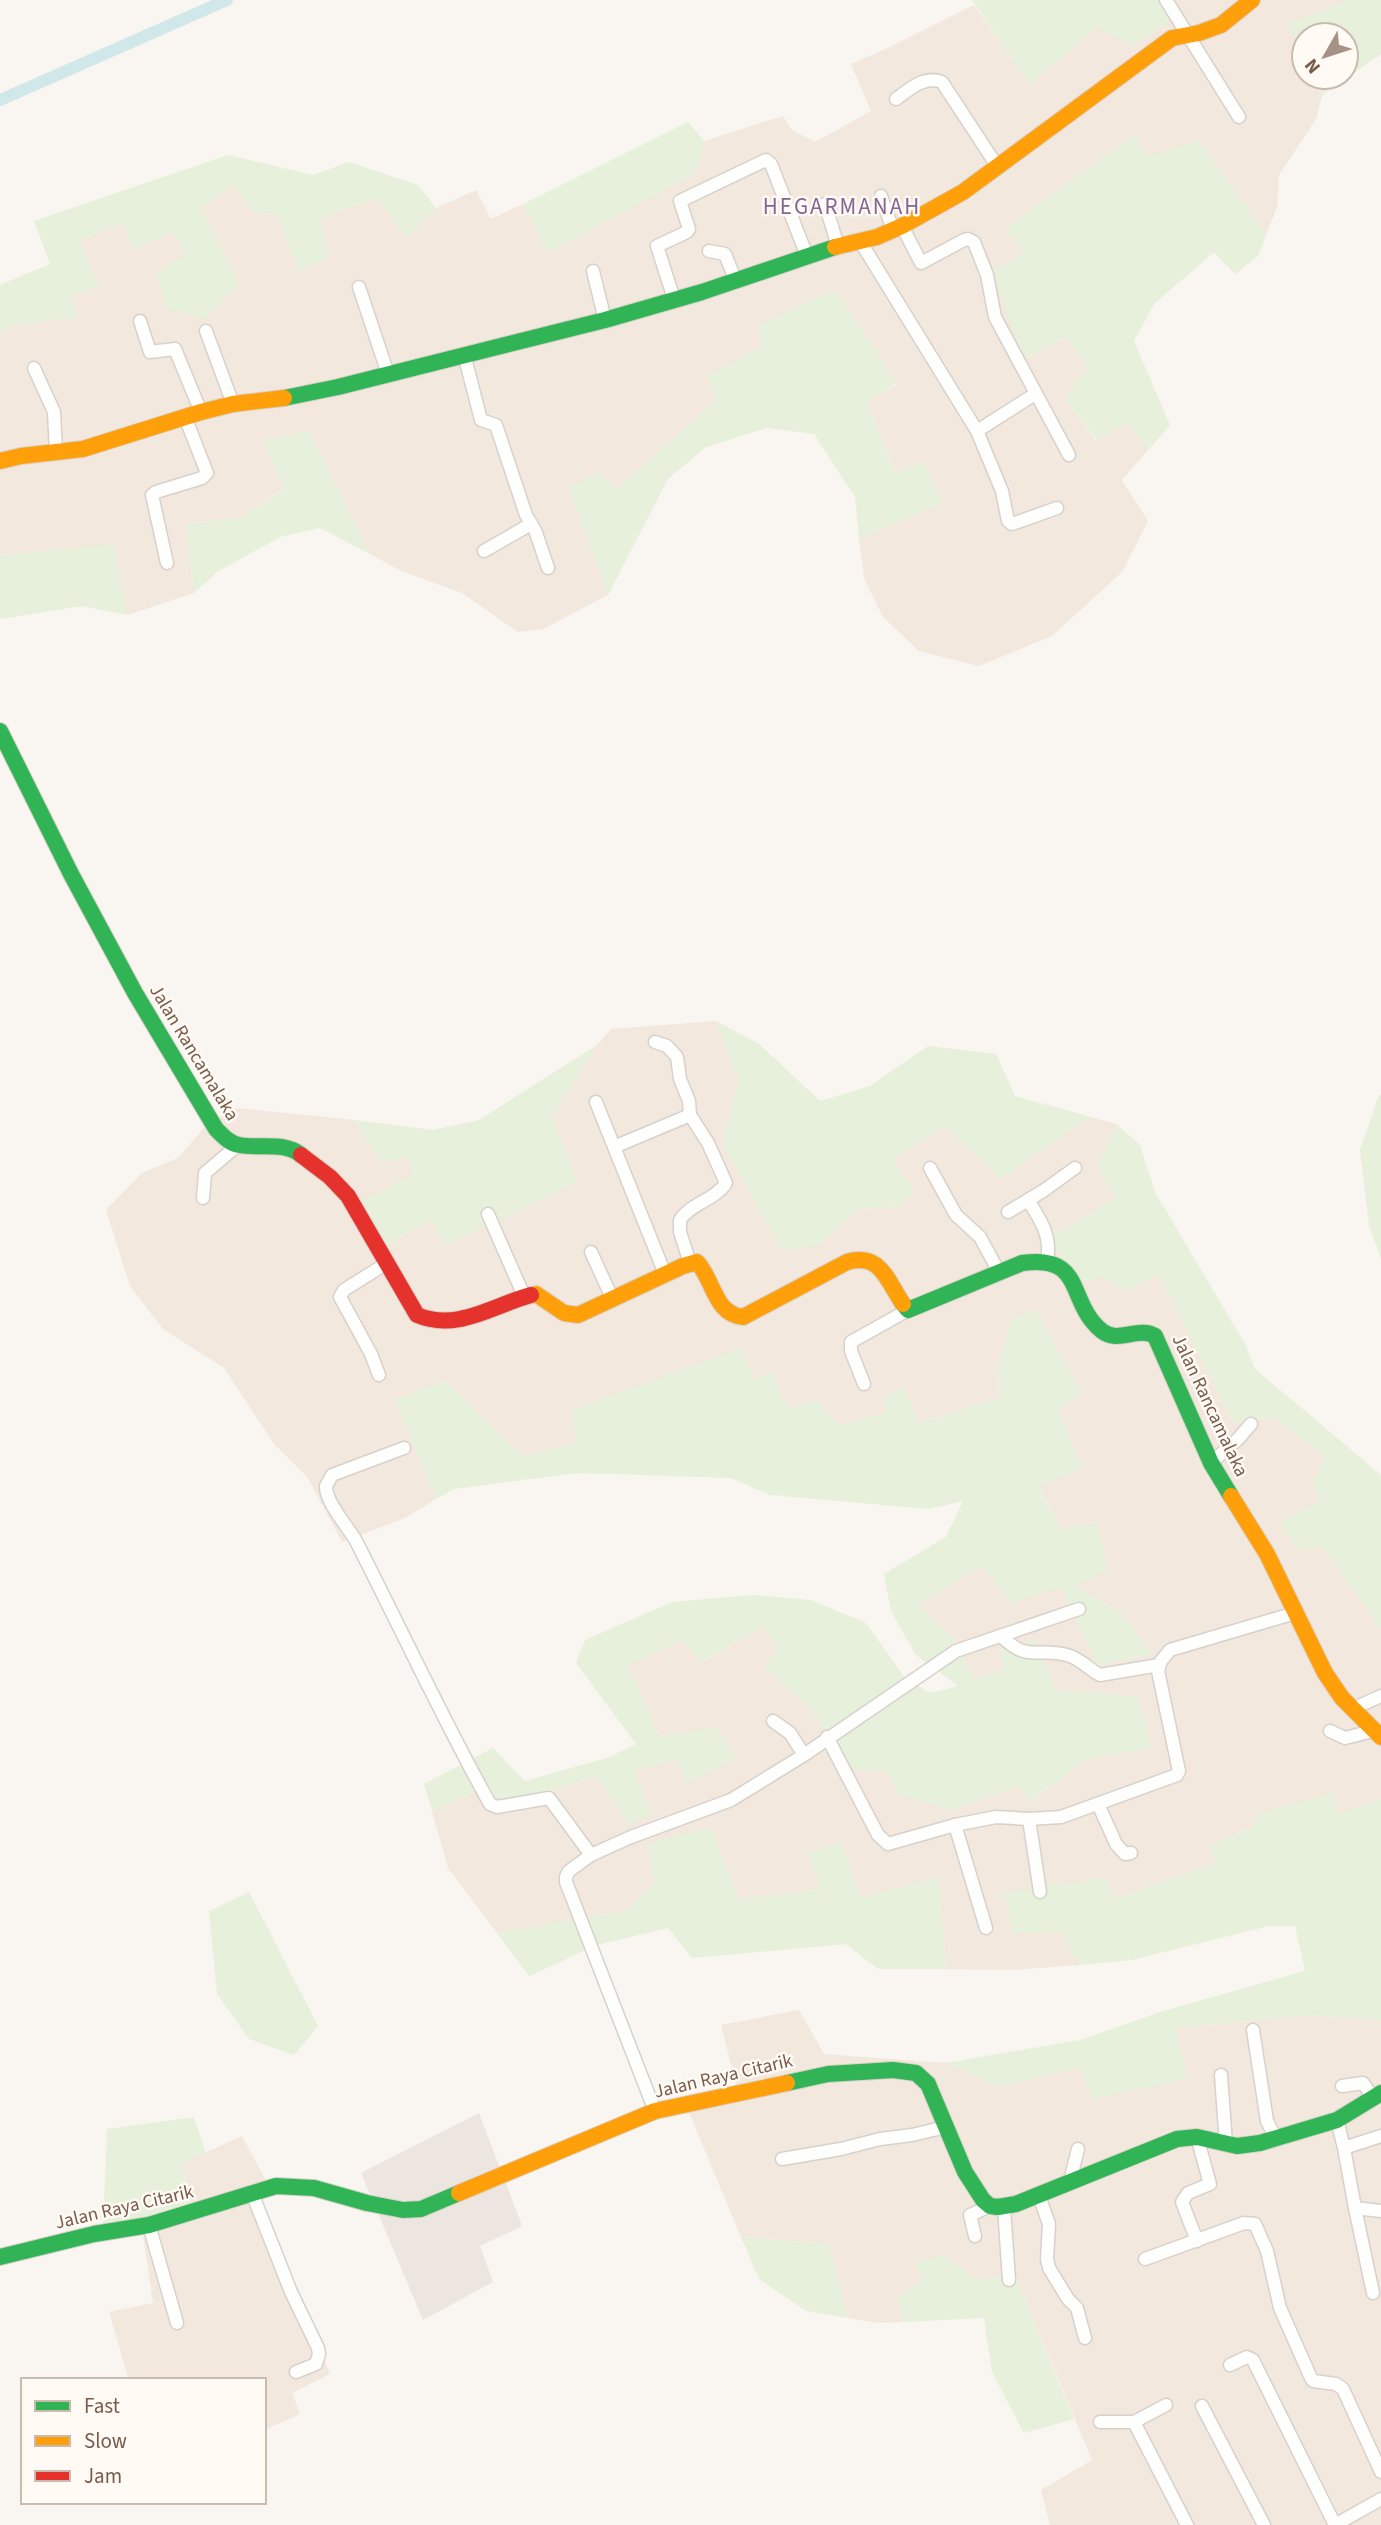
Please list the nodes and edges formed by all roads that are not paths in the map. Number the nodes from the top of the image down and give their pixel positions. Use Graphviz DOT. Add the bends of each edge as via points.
graph roads {
  1 [pos="1166,0"];
  2 [pos="1252,0"];
  3 [pos="1187,34"];
  4 [pos="896,99"];
  5 [pos="1239,117"];
  6 [pos="997,166"];
  7 [pos="881,196"];
  8 [pos="825,204"];
  9 [pos="898,228"];
  10 [pos="860,241"];
  11 [pos="838,246"];
  12 [pos="709,251"];
  13 [pos="807,256"];
  14 [pos="593,271"];
  15 [pos="735,279"];
  16 [pos="359,287"];
  17 [pos="674,299"];
  18 [pos="605,320"];
  19 [pos="140,321"];
  20 [pos="206,331"];
  21 [pos="464,354"];
  22 [pos="34,368"];
  23 [pos="388,374"];
  24 [pos="1035,394"];
  25 [pos="233,404"];
  26 [pos="201,412"];
  27 [pos="185,417"];
  28 [pos="977,431"];
  29 [pos="56,453"];
  30 [pos="1069,455"];
  31 [pos="0,461"];
  32 [pos="1057,508"];
  33 [pos="531,524"];
  34 [pos="484,551"];
  35 [pos="167,563"];
  36 [pos="548,568"];
  37 [pos="0,731"];
  38 [pos="654,1042"];
  39 [pos="596,1102"];
  40 [pos="691,1115"];
  41 [pos="237,1145"];
  42 [pos="614,1147"];
  43 [pos="930,1168"];
  44 [pos="1075,1168"];
  45 [pos="203,1198"];
  46 [pos="1028,1200"];
  47 [pos="1008,1212"];
  48 [pos="488,1214"];
  49 [pos="591,1252"];
  50 [pos="1047,1259"];
  51 [pos="387,1263"];
  52 [pos="690,1263"];
  53 [pos="999,1272"];
  54 [pos="665,1274"];
  55 [pos="524,1296"];
  56 [pos="613,1300"];
  57 [pos="908,1310"];
  58 [pos="379,1375"];
  59 [pos="864,1384"];
  60 [pos="1251,1424"];
  61 [pos="404,1448"];
  62 [pos="1211,1463"];
  63 [pos="1079,1609"];
  64 [pos="1295,1613"];
  65 [pos="1001,1636"];
  66 [pos="1159,1665"];
  67 [pos="1381,1696"];
  68 [pos="1352,1709"];
  69 [pos="773,1721"];
  70 [pos="1330,1731"];
  71 [pos="1377,1734"];
  72 [pos="827,1737"];
  73 [pos="804,1755"];
  74 [pos="1098,1804"];
  75 [pos="1030,1819"];
  76 [pos="955,1825"];
  77 [pos="1131,1853"];
  78 [pos="591,1855"];
  79 [pos="1040,1892"];
  80 [pos="986,1928"];
  81 [pos="1253,2030"];
  82 [pos="1220,2075"];
  83 [pos="1342,2086"];
  84 [pos="1377,2096"];
  85 [pos="655,2111"];
  86 [pos="1337,2120"];
  87 [pos="946,2127"];
  88 [pos="1381,2136"];
  89 [pos="1197,2137"];
  90 [pos="1276,2139"];
  91 [pos="1226,2144"];
  92 [pos="1345,2148"];
  93 [pos="1078,2149"];
  94 [pos="782,2159"];
  95 [pos="1070,2181"];
  96 [pos="252,2193"];
  97 [pos="1038,2193"];
  98 [pos="997,2207"];
  99 [pos="1354,2208"];
  100 [pos="1381,2211"];
  101 [pos="149,2225"];
  102 [pos="975,2236"];
  103 [pos="1197,2241"];
  104 [pos="0,2257"];
  105 [pos="1145,2259"];
  106 [pos="1009,2280"];
  107 [pos="1373,2293"];
  108 [pos="177,2323"];
  109 [pos="1085,2338"];
  110 [pos="1230,2365"];
  111 [pos="296,2372"];
  112 [pos="1166,2405"];
  113 [pos="1202,2406"];
  114 [pos="1100,2422"];
  115 [pos="1134,2422"];
  116 [pos="1381,2472"];
  117 [pos="1381,2499"];
  118 [pos="1187,2525"];
  119 [pos="1264,2525"];
  120 [pos="1335,2525"];
  1 -- 3 [label="street"];
  2 -- 3 [label="street" via="1221,25"];
  3 -- 5 [label="street"];
  3 -- 6 [label="street" via="1172,38"];
  4 -- 6 [label="street" via="924,81 942,82"];
  6 -- 9 [label="street" via="963,192"];
  7 -- 9 [label="street"];
  8 -- 11 [label="street"];
  9 -- 10 [label="street"];
  9 -- 24 [label="street" via="921,263 964,240 974,242 987,275 995,317"];
  10 -- 11 [label="street"];
  10 -- 28 [label="street"];
  11 -- 13 [label="street"];
  12 -- 15 [label="street" via="725,254"];
  13 -- 15 [label="street"];
  13 -- 17 [label="street" via="766,160 680,201 689,229 657,246"];
  14 -- 18 [label="street"];
  15 -- 17 [label="street"];
  16 -- 23 [label="street"];
  17 -- 18 [label="street"];
  18 -- 21 [label="street"];
  19 -- 26 [label="street" via="149,352 176,349"];
  20 -- 25 [label="street"];
  21 -- 23 [label="street"];
  21 -- 33 [label="street" via="481,420 496,425"];
  22 -- 29 [label="street" via="54,412"];
  23 -- 25 [label="street" via="314,392"];
  24 -- 28 [label="street"];
  24 -- 30 [label="street"];
  25 -- 26 [label="street"];
  26 -- 27 [label="street"];
  27 -- 29 [label="street"];
  27 -- 35 [label="street" via="207,473 152,495"];
  28 -- 32 [label="street" via="1010,523"];
  29 -- 31 [label="street" via="29,453"];
  33 -- 34 [label="street"];
  33 -- 36 [label="street"];
  37 -- 41 [label="street, Jalan Rancamalaka" via="135,993 216,1129"];
  38 -- 40 [label="street" via="667,1046 677,1057"];
  39 -- 42 [label="street"];
  40 -- 42 [label="street"];
  40 -- 52 [label="street" via="726,1183 680,1220"];
  41 -- 45 [label="street" via="205,1173"];
  41 -- 51 [label="street, Jalan Rancamalaka" via="289,1149 317,1165 348,1196"];
  42 -- 54 [label="street"];
  43 -- 53 [label="street" via="956,1215 980,1237"];
  44 -- 46 [label="street"];
  46 -- 47 [label="street"];
  46 -- 50 [label="street" via="1046,1233"];
  48 -- 55 [label="street"];
  49 -- 56 [label="street"];
  50 -- 53 [label="street"];
  50 -- 62 [label="street, Jalan Rancamalaka" via="1066,1273 1092,1320 1105,1333 1120,1337 1145,1331 1156,1336"];
  51 -- 55 [label="street, Jalan Rancamalaka" via="413,1311 428,1321 464,1318"];
  51 -- 58 [label="street" via="340,1297"];
  52 -- 54 [label="street"];
  52 -- 57 [label="street" via="702,1266 723,1309 736,1318 863,1257 878,1265"];
  53 -- 57 [label="street"];
  54 -- 56 [label="street"];
  55 -- 56 [label="street" via="536,1294 571,1315"];
  57 -- 59 [label="street" via="850,1342"];
  60 -- 62 [label="street"];
  61 -- 78 [label="street" via="332,1475 326,1486 329,1498 353,1536 490,1804 497,1807 549,1798"];
  62 -- 64 [label="street, Jalan Rancamalaka" via="1267,1554"];
  63 -- 65 [label="street"];
  64 -- 66 [label="street" via="1170,1650"];
  64 -- 68 [label="street, Jalan Rancamalaka" via="1325,1673"];
  65 -- 66 [label="street" via="1015,1650 1067,1655 1100,1675"];
  65 -- 72 [label="street" via="956,1651"];
  66 -- 74 [label="street" via="1179,1771 1173,1778"];
  67 -- 68 [label="street"];
  68 -- 71 [label="street, Jalan Rancamalaka"];
  69 -- 73 [label="street" via="790,1733"];
  70 -- 71 [label="street" via="1345,1738"];
  72 -- 73 [label="street"];
  72 -- 76 [label="street" via="878,1835 888,1844"];
  73 -- 78 [label="street" via="731,1800"];
  74 -- 75 [label="street" via="1061,1816"];
  74 -- 77 [label="street" via="1118,1848"];
  75 -- 76 [label="street" via="996,1817"];
  75 -- 79 [label="street"];
  76 -- 80 [label="street"];
  78 -- 85 [label="street" via="569,1871 566,1882"];
  81 -- 90 [label="street" via="1267,2121"];
  82 -- 91 [label="street"];
  83 -- 84 [label="street" via="1363,2083"];
  84 -- 86 [label="street"];
  85 -- 87 [label="street, Jalan Raya Citarik" via="828,2074 907,2071 928,2084"];
  85 -- 96 [label="street, Jalan Raya Citarik" via="421,2209 388,2209 325,2189 292,2185"];
  86 -- 90 [label="street"];
  86 -- 92 [label="street"];
  87 -- 94 [label="street"];
  87 -- 98 [label="street, Jalan Raya Citarik" via="965,2172 983,2200"];
  88 -- 92 [label="street"];
  89 -- 91 [label="street"];
  89 -- 95 [label="street" via="1177,2139"];
  89 -- 103 [label="street" via="1210,2184 1188,2193 1182,2202"];
  90 -- 91 [label="street" via="1246,2146"];
  92 -- 99 [label="street"];
  93 -- 95 [label="street"];
  95 -- 97 [label="street"];
  96 -- 101 [label="street, Jalan Raya Citarik"];
  96 -- 111 [label="street" via="318,2348 316,2364"];
  97 -- 98 [label="street"];
  97 -- 109 [label="street" via="1049,2224 1049,2268 1077,2308"];
  98 -- 102 [label="street" via="970,2215"];
  98 -- 106 [label="street"];
  99 -- 100 [label="street"];
  99 -- 107 [label="street"];
  101 -- 104 [label="street, Jalan Raya Citarik"];
  101 -- 108 [label="street"];
  103 -- 105 [label="street"];
  103 -- 116 [label="street" via="1244,2223 1258,2227 1280,2308 1311,2378 1343,2389"];
  110 -- 120 [label="street" via="1247,2357 1253,2360"];
  112 -- 115 [label="street"];
  113 -- 119 [label="street"];
  114 -- 115 [label="street"];
  115 -- 118 [label="street"];
  117 -- 120 [label="street"];
}
